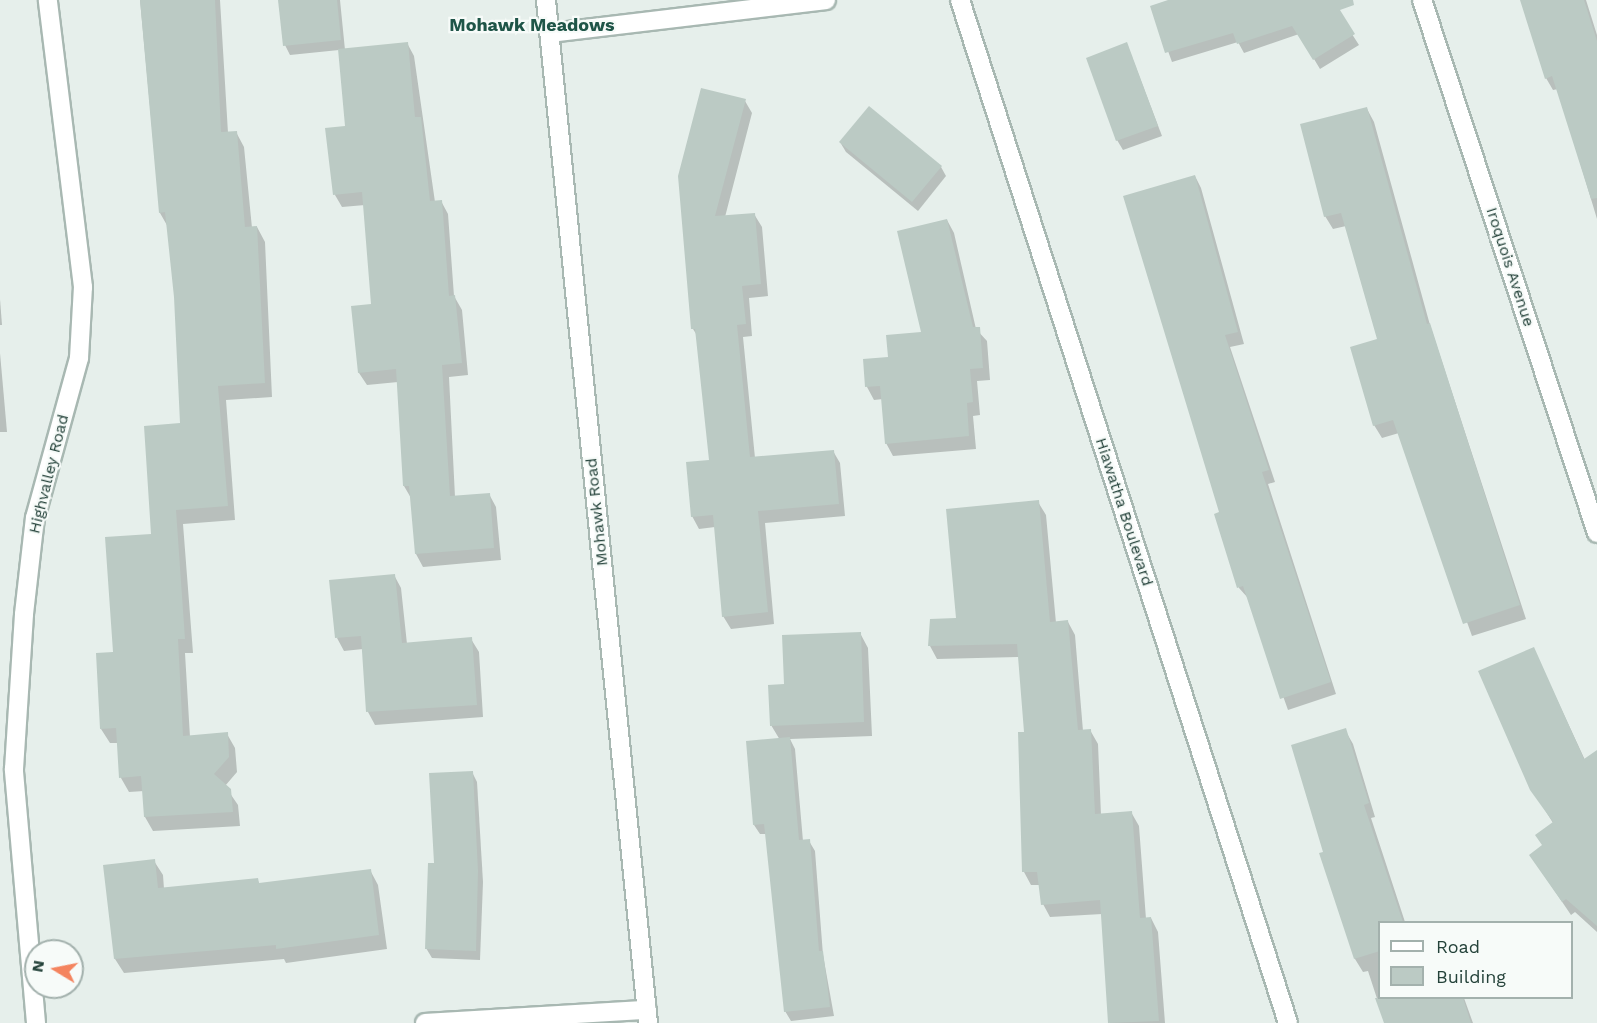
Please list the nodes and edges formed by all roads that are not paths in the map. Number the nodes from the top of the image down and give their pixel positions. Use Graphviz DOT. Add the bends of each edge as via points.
graph roads {
  1 [pos="48,0"];
  2 [pos="546,0"];
  3 [pos="826,0"];
  4 [pos="960,0"];
  5 [pos="1422,0"];
  6 [pos="550,33"];
  7 [pos="1597,533"];
  8 [pos="648,1016"];
  9 [pos="36,1023"];
  10 [pos="426,1023"];
  11 [pos="1288,1023"];
  1 -- 9 [label="street, Highvalley Road" via="83,287 79,358 35,519 24,614 14,769"];
  2 -- 6 [label="street, Mohawk Road"];
  3 -- 6 [label="street"];
  4 -- 11 [label="street, Hiawatha Boulevard"];
  5 -- 7 [label="street, Iroquois Avenue"];
  6 -- 8 [label="street, Mohawk Road"];
  8 -- 10 [label="street"];
}
